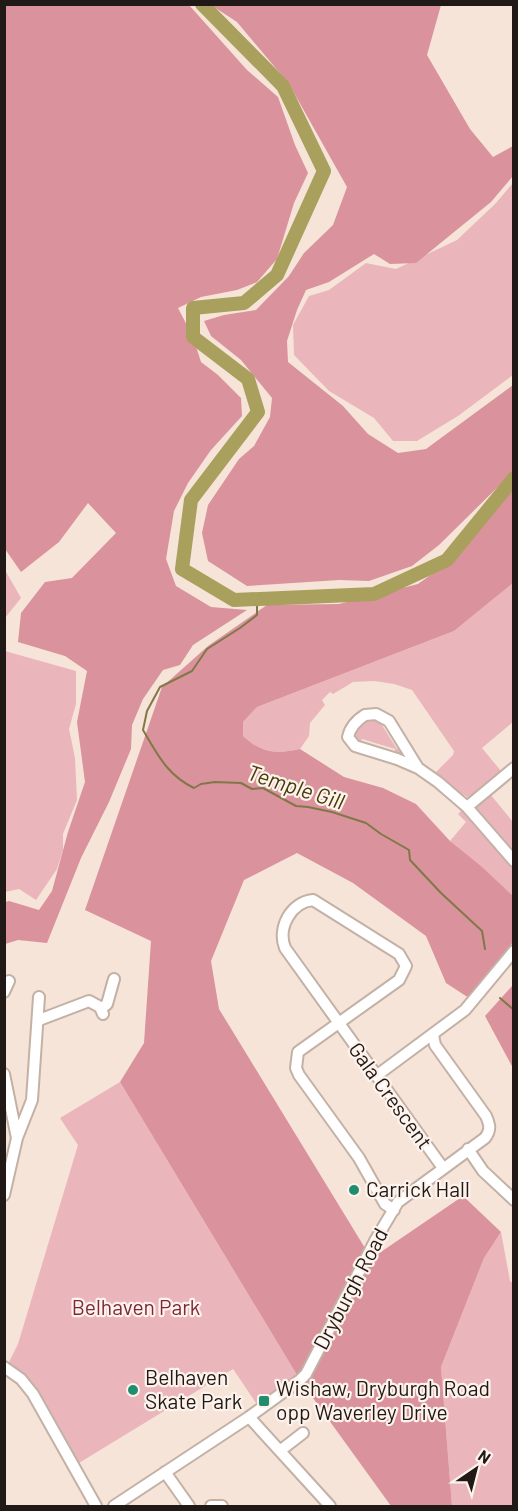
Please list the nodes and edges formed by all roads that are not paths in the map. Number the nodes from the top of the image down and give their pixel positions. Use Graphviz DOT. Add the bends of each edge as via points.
graph roads {
  1 [pos="418,768"];
  2 [pos="513,768"];
  3 [pos="467,807"];
  4 [pos="512,858"];
  5 [pos="513,951"];
  6 [pos="114,979"];
  7 [pos="39,997"];
  8 [pos="39,1020"];
  9 [pos="337,1024"];
  10 [pos="433,1035"];
  11 [pos="4,1074"];
  12 [pos="376,1076"];
  13 [pos="17,1138"];
  14 [pos="468,1149"];
  15 [pos="443,1168"];
  16 [pos="4,1195"];
  17 [pos="513,1200"];
  18 [pos="394,1210"];
  19 [pos="4,1367"];
  20 [pos="249,1417"];
  21 [pos="303,1433"];
  22 [pos="281,1450"];
  23 [pos="165,1472"];
  24 [pos="96,1506"];
  25 [pos="114,1506"];
  26 [pos="189,1506"];
  27 [pos="211,1506"];
  28 [pos="222,1506"];
  29 [pos="330,1506"];
  1 -- 1 [label="street" via="383,716 365,715 349,732 350,743 355,746"];
  1 -- 3 [label="street"];
  2 -- 3 [label="street"];
  3 -- 4 [label="street"];
  5 -- 10 [label="street" via="471,1004"];
  6 -- 8 [label="street" via="102,1012 94,1003 83,1002"];
  7 -- 8 [label="street"];
  8 -- 13 [label="street" via="32,1100"];
  9 -- 9 [label="street, Gala Crescent" via="399,980 406,966 399,954 313,900 303,901 289,914 283,942"];
  9 -- 12 [label="street, Gala Crescent"];
  9 -- 18 [label="street" via="298,1052 298,1076 359,1158 385,1204"];
  10 -- 12 [label="street"];
  10 -- 14 [label="street, Dryburgh Road" via="435,1045 490,1124 485,1138"];
  11 -- 13 [label="street"];
  12 -- 15 [label="street, Gala Crescent"];
  13 -- 16 [label="street"];
  14 -- 15 [label="street, Dryburgh Road"];
  14 -- 17 [label="street" via="483,1171"];
  15 -- 18 [label="street, Dryburgh Road" via="408,1193"];
  18 -- 20 [label="street, Dryburgh Road" via="306,1374"];
  19 -- 24 [label="street" via="33,1394"];
  20 -- 22 [label="street"];
  20 -- 23 [label="street, Dryburgh Road"];
  21 -- 22 [label="street"];
  22 -- 29 [label="street"];
  23 -- 25 [label="street, Dryburgh Road"];
  23 -- 26 [label="street"];
  27 -- 28 [label="street"];
}
